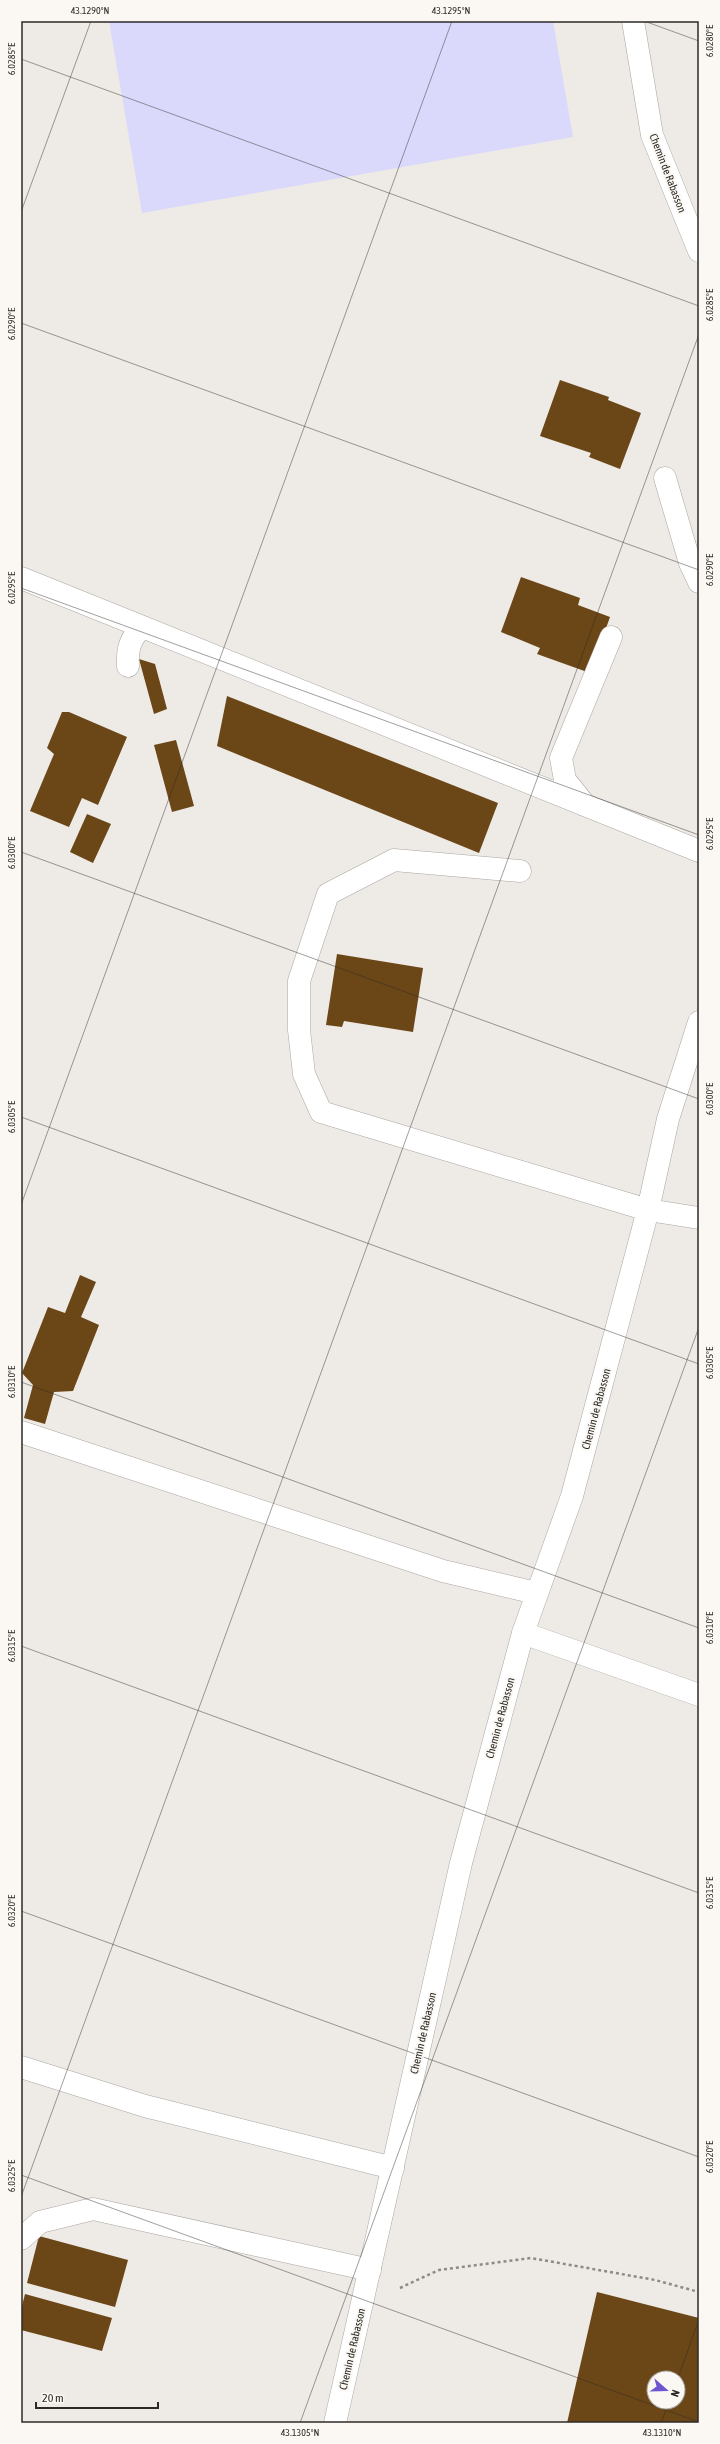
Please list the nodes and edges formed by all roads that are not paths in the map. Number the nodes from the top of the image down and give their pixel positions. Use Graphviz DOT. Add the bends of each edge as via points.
graph roads {
  1 [pos="633,21"];
  2 [pos="699,252"];
  3 [pos="665,478"];
  4 [pos="21,578"];
  5 [pos="699,582"];
  6 [pos="142,627"];
  7 [pos="611,637"];
  8 [pos="128,666"];
  9 [pos="586,806"];
  10 [pos="699,851"];
  11 [pos="520,871"];
  12 [pos="699,1022"];
  13 [pos="648,1210"];
  14 [pos="699,1218"];
  15 [pos="21,1432"];
  16 [pos="536,1593"];
  17 [pos="523,1633"];
  18 [pos="699,1695"];
  19 [pos="21,2067"];
  20 [pos="393,2168"];
  21 [pos="21,2239"];
  22 [pos="370,2270"];
  23 [pos="335,2423"];
  1 -- 2 [label="street, Chemin de Rabasson" via="652,135"];
  3 -- 5 [label="street" via="690,563"];
  4 -- 6 [label="street"];
  6 -- 8 [label="street" via="133,636 128,652"];
  6 -- 9 [label="street"];
  7 -- 9 [label="street" via="561,758 565,780"];
  9 -- 10 [label="street"];
  11 -- 13 [label="street" via="394,860 328,894 299,981 299,1030 304,1074 321,1112"];
  12 -- 13 [label="street, Chemin de Rabasson" via="668,1119"];
  13 -- 14 [label="street"];
  13 -- 16 [label="street, Chemin de Rabasson" via="572,1496"];
  15 -- 16 [label="street" via="442,1571"];
  16 -- 17 [label="street, Chemin de Rabasson"];
  17 -- 18 [label="street"];
  17 -- 20 [label="street, Chemin de Rabasson" via="461,1863"];
  19 -- 20 [label="street" via="145,2106"];
  20 -- 22 [label="street, Chemin de Rabasson"];
  21 -- 22 [label="street" via="40,2222 93,2209"];
  22 -- 23 [label="street, Chemin de Rabasson"];
}
